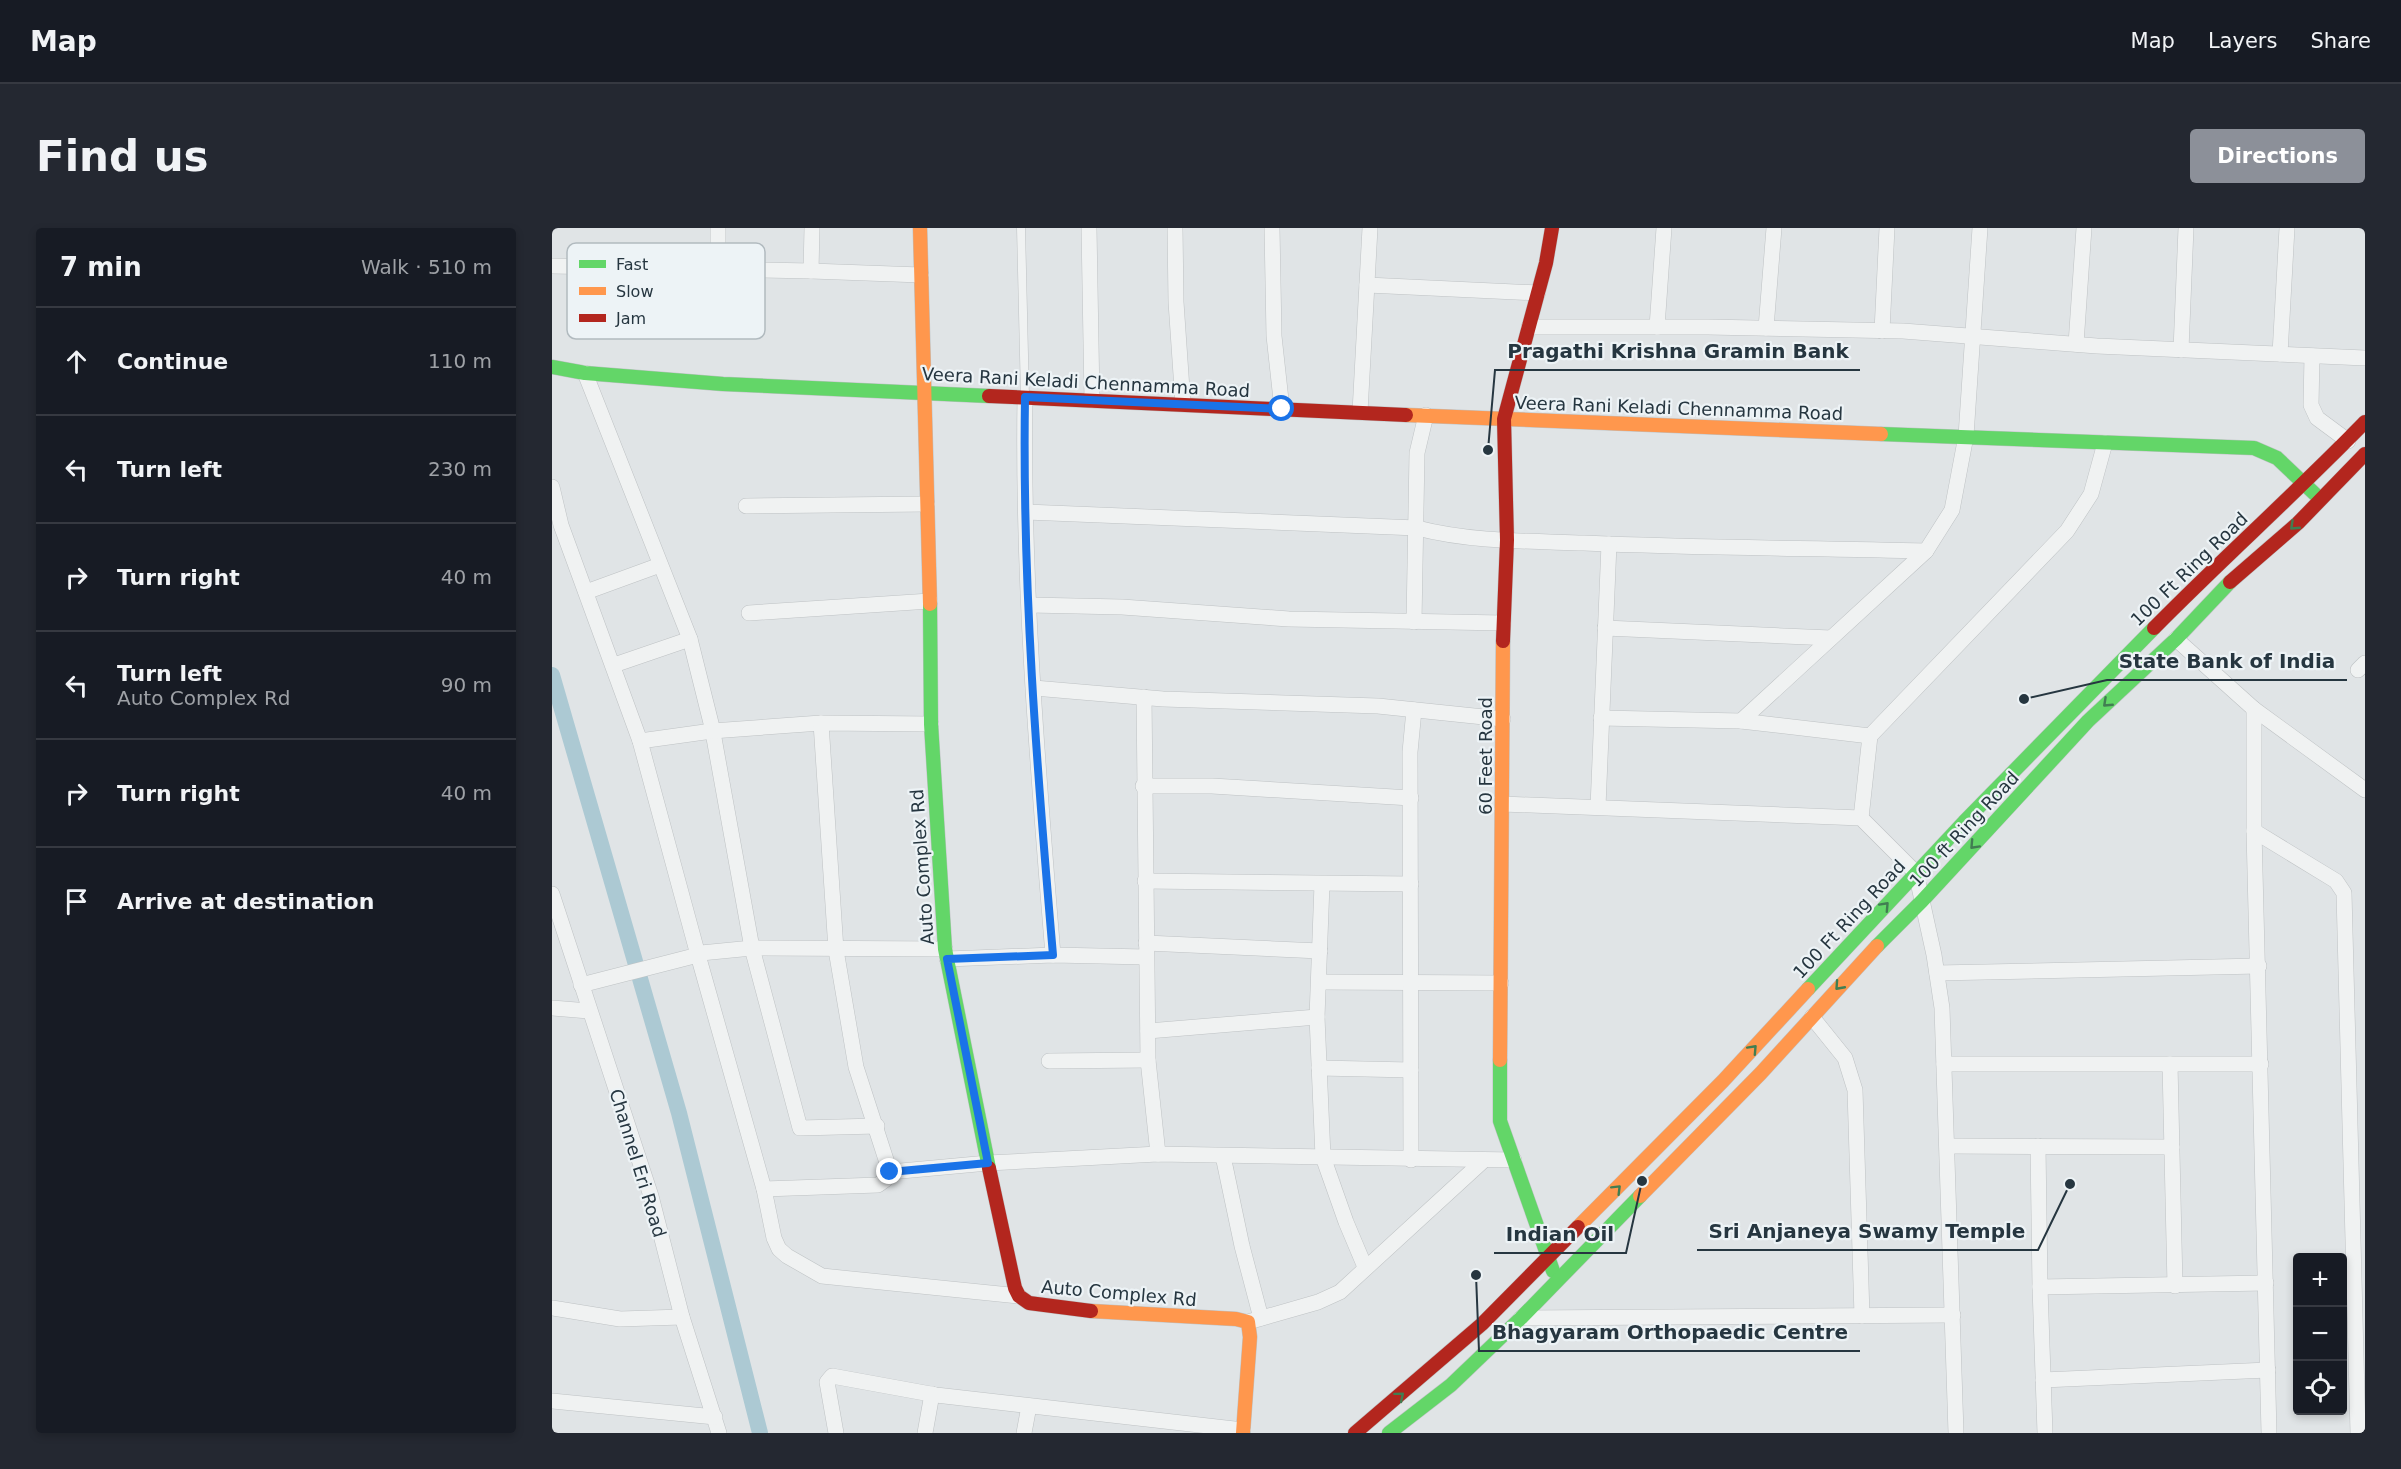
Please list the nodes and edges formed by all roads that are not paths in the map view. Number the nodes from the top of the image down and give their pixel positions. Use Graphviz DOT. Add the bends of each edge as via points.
graph roads {
  1 [pos="812,228"];
  2 [pos="920,228"];
  3 [pos="1022,228"];
  4 [pos="1089,228"];
  5 [pos="1175,228"];
  6 [pos="1272,228"];
  7 [pos="1370,228"];
  8 [pos="1552,228"];
  9 [pos="1664,228"];
  10 [pos="1774,228"];
  11 [pos="1887,228"];
  12 [pos="1980,228"];
  13 [pos="2084,228"];
  14 [pos="2186,228"];
  15 [pos="2288,228"];
  16 [pos="552,266"];
  17 [pos="567,266"];
  18 [pos="765,270"];
  19 [pos="811,271"];
  20 [pos="921,276"];
  21 [pos="1367,285"];
  22 [pos="1538,293"];
  23 [pos="1529,327"];
  24 [pos="1656,327"];
  25 [pos="1766,328"];
  26 [pos="1882,331"];
  27 [pos="1972,335"];
  28 [pos="2076,344"];
  29 [pos="2181,350"];
  30 [pos="2280,354"];
  31 [pos="2312,356"];
  32 [pos="2365,358"];
  33 [pos="552,367"];
  34 [pos="585,373"];
  35 [pos="924,392"];
  36 [pos="1025,397"];
  37 [pos="1092,400"];
  38 [pos="1183,404"];
  39 [pos="1282,409"];
  40 [pos="1360,412"];
  41 [pos="1426,415"];
  42 [pos="1504,419"];
  43 [pos="2365,422"];
  44 [pos="1966,436"];
  45 [pos="2348,441"];
  46 [pos="2104,443"];
  47 [pos="2365,454"];
  48 [pos="2306,483"];
  49 [pos="552,486"];
  50 [pos="2320,498"];
  51 [pos="927,504"];
  52 [pos="746,506"];
  53 [pos="1026,512"];
  54 [pos="1417,528"];
  55 [pos="1506,540"];
  56 [pos="1609,544"];
  57 [pos="1926,551"];
  58 [pos="660,565"];
  59 [pos="586,592"];
  60 [pos="930,602"];
  61 [pos="1030,605"];
  62 [pos="749,613"];
  63 [pos="1414,622"];
  64 [pos="1503,623"];
  65 [pos="1605,628"];
  66 [pos="1830,638"];
  67 [pos="690,639"];
  68 [pos="2176,639"];
  69 [pos="614,665"];
  70 [pos="1034,688"];
  71 [pos="1144,697"];
  72 [pos="2254,709"];
  73 [pos="1414,710"];
  74 [pos="1601,718"];
  75 [pos="1503,719"];
  76 [pos="1741,721"];
  77 [pos="821,723"];
  78 [pos="931,724"];
  79 [pos="712,731"];
  80 [pos="1870,736"];
  81 [pos="640,741"];
  82 [pos="1143,786"];
  83 [pos="2365,790"];
  84 [pos="1411,798"];
  85 [pos="1503,804"];
  86 [pos="1598,807"];
  87 [pos="1861,818"];
  88 [pos="2254,831"];
  89 [pos="1916,873"];
  90 [pos="1145,881"];
  91 [pos="1322,884"];
  92 [pos="1411,884"];
  93 [pos="552,894"];
  94 [pos="1922,901"];
  95 [pos="752,948"];
  96 [pos="836,950"];
  97 [pos="1146,950"];
  98 [pos="1320,951"];
  99 [pos="946,954"];
  100 [pos="698,955"];
  101 [pos="1053,955"];
  102 [pos="2259,966"];
  103 [pos="1937,974"];
  104 [pos="1318,982"];
  105 [pos="1410,982"];
  106 [pos="1502,983"];
  107 [pos="582,985"];
  108 [pos="552,1008"];
  109 [pos="590,1011"];
  110 [pos="1317,1017"];
  111 [pos="1812,1017"];
  112 [pos="1148,1031"];
  113 [pos="1148,1060"];
  114 [pos="1049,1061"];
  115 [pos="1944,1064"];
  116 [pos="2170,1064"];
  117 [pos="2261,1064"];
  118 [pos="1318,1068"];
  119 [pos="1412,1070"];
  120 [pos="877,1126"];
  121 [pos="1947,1146"];
  122 [pos="2038,1146"];
  123 [pos="2172,1147"];
  124 [pos="1158,1154"];
  125 [pos="1223,1156"];
  126 [pos="1323,1157"];
  127 [pos="1411,1160"];
  128 [pos="1484,1160"];
  129 [pos="1514,1161"];
  130 [pos="988,1163"];
  131 [pos="890,1172"];
  132 [pos="2359,1185"];
  133 [pos="764,1189"];
  134 [pos="1548,1258"];
  135 [pos="2360,1266"];
  136 [pos="1365,1267"];
  137 [pos="1557,1281"];
  138 [pos="2266,1283"];
  139 [pos="2175,1286"];
  140 [pos="2040,1287"];
  141 [pos="1019,1296"];
  142 [pos="552,1308"];
  143 [pos="1953,1315"];
  144 [pos="1862,1316"];
  145 [pos="682,1317"];
  146 [pos="1521,1318"];
  147 [pos="1254,1320"];
  148 [pos="2360,1365"];
  149 [pos="2268,1370"];
  150 [pos="2043,1380"];
  151 [pos="932,1394"];
  152 [pos="552,1401"];
  153 [pos="1029,1406"];
  154 [pos="715,1417"];
  155 [pos="1137,1426"];
  156 [pos="1243,1431"];
  157 [pos="719,1433"];
  158 [pos="836,1433"];
  159 [pos="925,1433"];
  160 [pos="1024,1433"];
  161 [pos="1355,1433"];
  162 [pos="1389,1433"];
  163 [pos="1956,1433"];
  164 [pos="2045,1433"];
  165 [pos="2269,1433"];
  166 [pos="2358,1433"];
  1 -- 19 [label="street"];
  2 -- 20 [label="main road, Auto Complex Rd"];
  3 -- 36 [label="lane"];
  4 -- 37 [label="street"];
  5 -- 38 [label="street"];
  6 -- 39 [label="street" via="1274,336"];
  7 -- 21 [label="street"];
  8 -- 22 [label="main road, 60 Feet Road"];
  9 -- 24 [label="street"];
  10 -- 25 [label="street"];
  11 -- 26 [label="street"];
  12 -- 27 [label="street"];
  13 -- 28 [label="street"];
  14 -- 29 [label="street"];
  15 -- 30 [label="street"];
  16 -- 17 [label="street"];
  18 -- 19 [label="street"];
  19 -- 20 [label="street"];
  20 -- 35 [label="main road, Auto Complex Rd"];
  21 -- 22 [label="street"];
  21 -- 40 [label="street"];
  22 -- 23 [label="main road, 60 Feet Road"];
  23 -- 24 [label="street"];
  23 -- 42 [label="main road, 60 Feet Road"];
  24 -- 25 [label="street"];
  25 -- 26 [label="street"];
  26 -- 27 [label="street"];
  27 -- 28 [label="street"];
  27 -- 44 [label="street"];
  28 -- 29 [label="street"];
  29 -- 30 [label="street"];
  30 -- 31 [label="street"];
  31 -- 32 [label="street"];
  31 -- 45 [label="street" via="2311,405 2316,418"];
  33 -- 34 [label="main road, Veera Rani Keladi Chennamma Road"];
  34 -- 35 [label="main road, Veera Rani Keladi Chennamma Road" via="723,384"];
  34 -- 58 [label="street"];
  35 -- 36 [label="main road, Veera Rani Keladi Chennamma Road"];
  35 -- 51 [label="main road, Auto Complex Rd"];
  36 -- 37 [label="main road, Veera Rani Keladi Chennamma Road"];
  36 -- 53 [label="street"];
  37 -- 38 [label="main road, Veera Rani Keladi Chennamma Road"];
  38 -- 39 [label="main road, Veera Rani Keladi Chennamma Road"];
  39 -- 40 [label="main road, Veera Rani Keladi Chennamma Road"];
  40 -- 41 [label="main road, Veera Rani Keladi Chennamma Road"];
  41 -- 42 [label="main road, Veera Rani Keladi Chennamma Road"];
  41 -- 54 [label="street" via="1418,453"];
  42 -- 44 [label="main road, Veera Rani Keladi Chennamma Road"];
  42 -- 55 [label="main road, 60 Feet Road"];
  43 -- 45 [label="main road, 100 Ft Ring Road"];
  44 -- 46 [label="main road, Veera Rani Keladi Chennamma Road"];
  44 -- 57 [label="street" via="1952,510"];
  45 -- 48 [label="main road, 100 Ft Ring Road"];
  46 -- 48 [label="main road, Veera Rani Keladi Chennamma Road" via="2254,448 2277,458"];
  46 -- 80 [label="street" via="2091,494 2067,531"];
  47 -- 50 [label="main road, 100 ft Ring Road"];
  48 -- 50 [label="main road, Veera Rani Keladi Chennamma Road"];
  48 -- 89 [label="main road, 100 Ft Ring Road" via="2203,578"];
  49 -- 59 [label="street" via="561,525"];
  50 -- 68 [label="main road, 100 ft Ring Road, one-way"];
  51 -- 52 [label="street"];
  51 -- 60 [label="main road, Auto Complex Rd"];
  53 -- 54 [label="street"];
  53 -- 61 [label="street"];
  54 -- 55 [label="street" via="1439,534"];
  54 -- 63 [label="street"];
  55 -- 56 [label="street"];
  55 -- 64 [label="main road, 60 Feet Road"];
  56 -- 57 [label="street"];
  56 -- 65 [label="street"];
  57 -- 66 [label="street"];
  58 -- 59 [label="street"];
  58 -- 67 [label="street"];
  59 -- 69 [label="street"];
  60 -- 62 [label="street"];
  60 -- 78 [label="main road, Auto Complex Rd"];
  61 -- 63 [label="street"];
  61 -- 70 [label="street"];
  63 -- 64 [label="street"];
  64 -- 75 [label="main road, 60 Feet Road"];
  65 -- 66 [label="street"];
  65 -- 74 [label="street"];
  66 -- 76 [label="street"];
  67 -- 69 [label="street"];
  67 -- 79 [label="street"];
  68 -- 72 [label="street"];
  68 -- 94 [label="main road, 100 ft Ring Road, one-way" via="2088,721"];
  69 -- 81 [label="street"];
  70 -- 71 [label="street"];
  70 -- 101 [label="street"];
  71 -- 73 [label="street"];
  71 -- 82 [label="street"];
  72 -- 83 [label="street"];
  72 -- 88 [label="street"];
  73 -- 75 [label="street"];
  73 -- 84 [label="street"];
  74 -- 76 [label="street"];
  74 -- 86 [label="street"];
  75 -- 85 [label="main road, 60 Feet Road"];
  76 -- 80 [label="street"];
  77 -- 78 [label="street"];
  77 -- 79 [label="street"];
  77 -- 96 [label="street"];
  78 -- 99 [label="main road, Auto Complex Rd"];
  79 -- 81 [label="street"];
  79 -- 95 [label="street"];
  80 -- 87 [label="street"];
  81 -- 100 [label="street"];
  82 -- 84 [label="street" via="1212,786"];
  82 -- 90 [label="street"];
  84 -- 92 [label="street"];
  85 -- 86 [label="street"];
  85 -- 106 [label="main road, 60 Feet Road"];
  86 -- 87 [label="street"];
  87 -- 89 [label="street"];
  88 -- 102 [label="street"];
  88 -- 132 [label="street" via="2336,881 2344,893"];
  89 -- 94 [label="street"];
  134 -- 89 [label="main road, 100 Ft Ring Road, one-way" via="1724,1081"];
  90 -- 91 [label="street"];
  90 -- 97 [label="street"];
  91 -- 92 [label="street"];
  91 -- 98 [label="street"];
  92 -- 105 [label="street"];
  93 -- 107 [label="street, Channel Eri Road"];
  94 -- 103 [label="street"];
  94 -- 111 [label="main road, 100 ft Ring Road, one-way"];
  95 -- 96 [label="street"];
  95 -- 100 [label="street"];
  95 -- 120 [label="street" via="800,1128"];
  96 -- 99 [label="street"];
  96 -- 120 [label="street" via="856,1067"];
  97 -- 98 [label="street"];
  97 -- 101 [label="street"];
  97 -- 112 [label="street"];
  98 -- 104 [label="street"];
  99 -- 101 [label="street"];
  99 -- 130 [label="main road, Auto Complex Rd"];
  100 -- 107 [label="street"];
  100 -- 133 [label="street"];
  102 -- 103 [label="street"];
  102 -- 117 [label="street"];
  103 -- 115 [label="street"];
  104 -- 105 [label="street"];
  104 -- 110 [label="street"];
  105 -- 106 [label="street"];
  105 -- 119 [label="street"];
  106 -- 129 [label="main road, 60 Feet Road" via="1500,1121"];
  107 -- 109 [label="street, Channel Eri Road"];
  108 -- 109 [label="street"];
  109 -- 145 [label="street, Channel Eri Road" via="651,1196"];
  110 -- 112 [label="street"];
  110 -- 118 [label="street"];
  111 -- 137 [label="main road, 100 ft Ring Road"];
  111 -- 144 [label="street" via="1845,1058 1855,1090"];
  112 -- 113 [label="street"];
  113 -- 114 [label="street"];
  113 -- 124 [label="street"];
  115 -- 116 [label="street"];
  115 -- 121 [label="street"];
  116 -- 117 [label="street"];
  116 -- 123 [label="street"];
  117 -- 138 [label="street"];
  118 -- 119 [label="street"];
  118 -- 126 [label="street"];
  119 -- 127 [label="street"];
  120 -- 131 [label="street"];
  121 -- 122 [label="street"];
  121 -- 143 [label="street"];
  122 -- 123 [label="street"];
  122 -- 140 [label="street"];
  123 -- 139 [label="street"];
  124 -- 125 [label="street"];
  124 -- 130 [label="street"];
  125 -- 126 [label="street"];
  125 -- 147 [label="street"];
  126 -- 127 [label="street"];
  126 -- 136 [label="street"];
  127 -- 128 [label="street"];
  128 -- 129 [label="street"];
  128 -- 136 [label="street"];
  129 -- 134 [label="main road, 60 Feet Road"];
  130 -- 131 [label="street"];
  130 -- 141 [label="main road, Auto Complex Rd"];
  131 -- 133 [label="street" via="878,1185"];
  132 -- 135 [label="street"];
  133 -- 141 [label="street" via="779,1249 822,1276"];
  134 -- 137 [label="main road, 60 Feet Road"];
  161 -- 134 [label="main road, 100 Ft Ring Road, one-way" via="1482,1324"];
  135 -- 148 [label="street"];
  136 -- 147 [label="street" via="1340,1292"];
  137 -- 146 [label="main road, 100 ft Ring Road"];
  138 -- 139 [label="street"];
  138 -- 149 [label="street"];
  139 -- 140 [label="street"];
  140 -- 150 [label="street"];
  141 -- 147 [label="main road, Auto Complex Rd" via="1029,1304 1084,1311"];
  142 -- 145 [label="street" via="620,1319"];
  143 -- 144 [label="street"];
  143 -- 163 [label="street"];
  144 -- 146 [label="street"];
  145 -- 154 [label="street, Channel Eri Road"];
  146 -- 162 [label="main road, 100 ft Ring Road" via="1451,1385"];
  147 -- 156 [label="main road"];
  148 -- 166 [label="street"];
  149 -- 150 [label="street"];
  149 -- 165 [label="street"];
  150 -- 164 [label="street"];
  151 -- 153 [label="street"];
  151 -- 158 [label="street" via="832,1376 827,1382"];
  151 -- 159 [label="street"];
  152 -- 154 [label="street"];
  153 -- 155 [label="street"];
  153 -- 160 [label="street"];
  154 -- 157 [label="street, Channel Eri Road"];
  155 -- 156 [label="street"];
}
